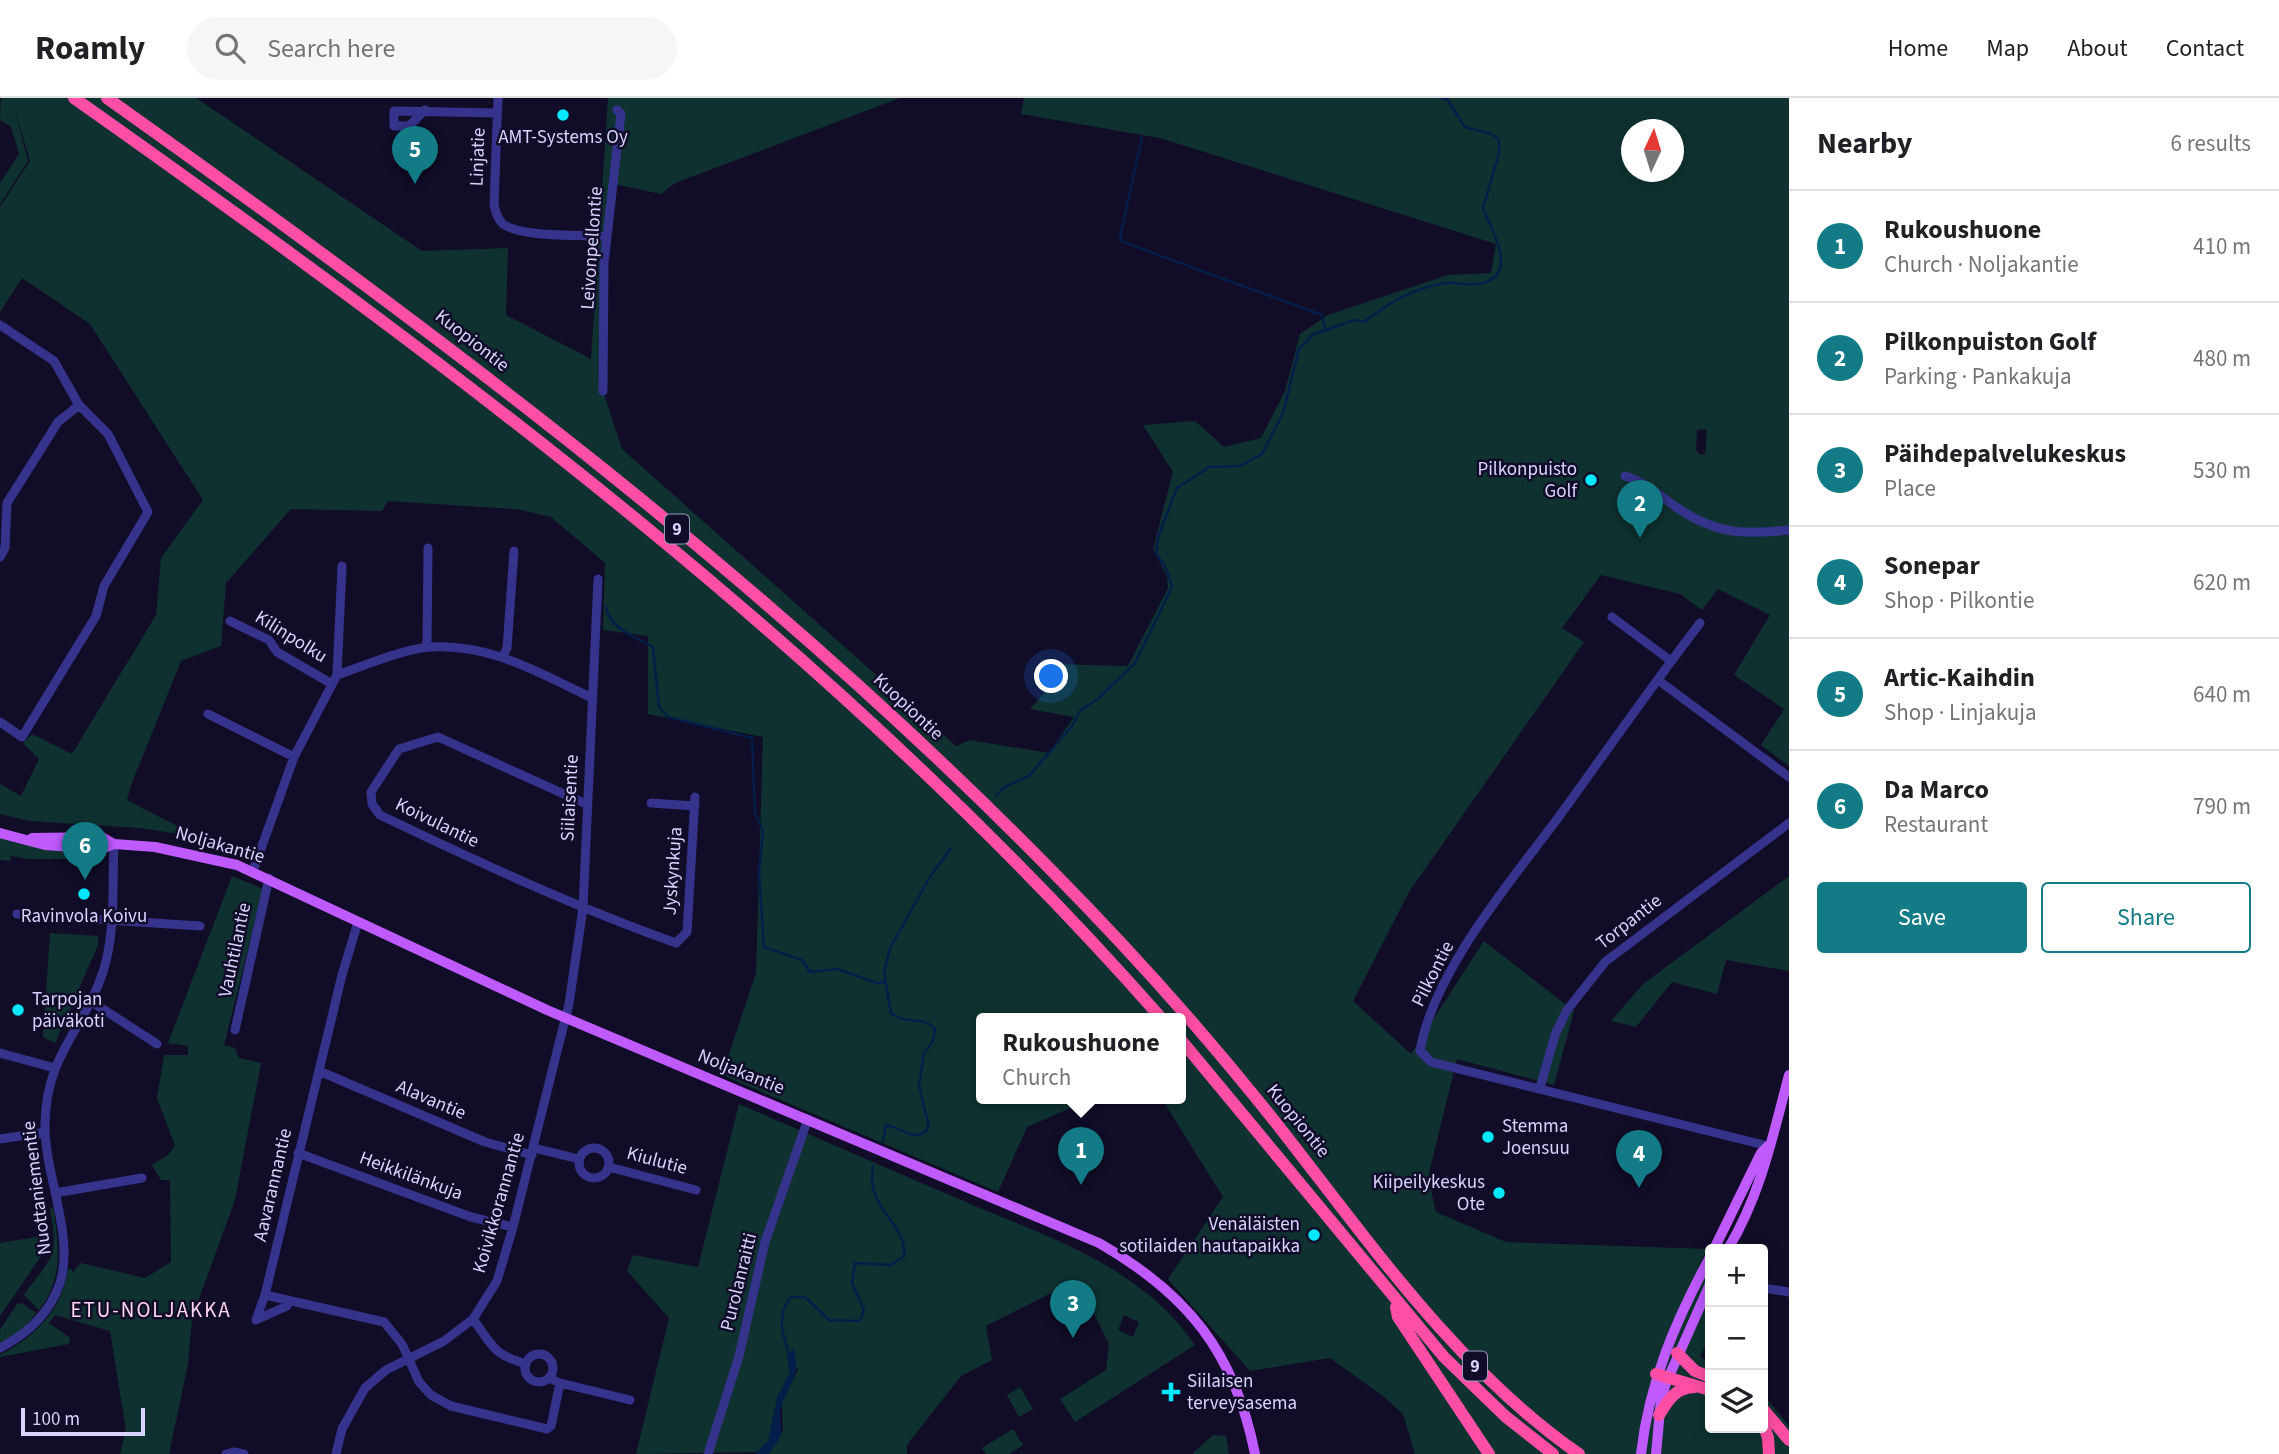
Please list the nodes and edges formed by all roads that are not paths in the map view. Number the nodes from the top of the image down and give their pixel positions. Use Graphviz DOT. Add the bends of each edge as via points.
graph roads {
  1 [pos="74,98"];
  2 [pos="107,98"];
  3 [pos="498,98"];
  4 [pos="425,110"];
  5 [pos="617,110"];
  6 [pos="497,113"];
  7 [pos="606,237"];
  8 [pos="0,325"];
  9 [pos="603,391"];
  10 [pos="79,405"];
  11 [pos="1626,476"];
  12 [pos="1789,530"];
  13 [pos="428,548"];
  14 [pos="513,551"];
  15 [pos="0,556"];
  16 [pos="342,566"];
  17 [pos="598,579"];
  18 [pos="1612,617"];
  19 [pos="230,621"];
  20 [pos="1700,623"];
  21 [pos="427,647"];
  22 [pos="503,656"];
  23 [pos="1671,661"];
  24 [pos="335,679"];
  25 [pos="1658,680"];
  26 [pos="592,698"];
  27 [pos="208,714"];
  28 [pos="0,722"];
  29 [pos="294,757"];
  30 [pos="1789,777"];
  31 [pos="651,803"];
  32 [pos="586,804"];
  33 [pos="1789,823"];
  34 [pos="0,833"];
  35 [pos="114,844"];
  36 [pos="253,871"];
  37 [pos="269,878"];
  38 [pos="583,908"];
  39 [pos="17,914"];
  40 [pos="110,920"];
  41 [pos="358,922"];
  42 [pos="200,926"];
  43 [pos="92,1002"];
  44 [pos="1156,1013"];
  45 [pos="1182,1013"];
  46 [pos="565,1018"];
  47 [pos="1186,1018"];
  48 [pos="235,1030"];
  49 [pos="157,1044"];
  50 [pos="1186,1046"];
  51 [pos="0,1053"];
  52 [pos="55,1068"];
  53 [pos="319,1072"];
  54 [pos="1789,1075"];
  55 [pos="1540,1088"];
  56 [pos="808,1119"];
  57 [pos="45,1132"];
  58 [pos="0,1139"];
  59 [pos="1768,1146"];
  60 [pos="533,1152"];
  61 [pos="298,1153"];
  62 [pos="579,1158"];
  63 [pos="609,1167"];
  64 [pos="142,1178"];
  65 [pos="696,1190"];
  66 [pos="55,1193"];
  67 [pos="513,1227"];
  68 [pos="1716,1244"];
  69 [pos="1730,1244"];
  70 [pos="1705,1272"];
  71 [pos="1768,1288"];
  72 [pos="1789,1292"];
  73 [pos="1705,1294"];
  74 [pos="265,1295"];
  75 [pos="1395,1300"];
  76 [pos="289,1301"];
  77 [pos="472,1319"];
  78 [pos="0,1348"];
  79 [pos="1676,1353"];
  80 [pos="408,1358"];
  81 [pos="526,1364"];
  82 [pos="1663,1372"];
  83 [pos="549,1378"];
  84 [pos="1705,1382"];
  85 [pos="560,1383"];
  86 [pos="1705,1383"];
  87 [pos="1705,1384"];
  88 [pos="630,1400"];
  89 [pos="1659,1415"];
  90 [pos="1768,1415"];
  91 [pos="1766,1433"];
  92 [pos="1789,1440"];
  93 [pos="226,1454"];
  94 [pos="244,1454"];
  95 [pos="336,1454"];
  96 [pos="708,1454"];
  97 [pos="1255,1454"];
  98 [pos="1489,1454"];
  99 [pos="1553,1454"];
  100 [pos="1579,1454"];
  101 [pos="1641,1454"];
  102 [pos="1656,1454"];
  103 [pos="1769,1454"];
  1 -- 44 [label="highway, Kuopiontie / 9" via="354,298 658,538 934,782"];
  2 -- 45 [label="highway, Kuopiontie / 9" via="363,282 616,478 813,645 1052,871"];
  3 -- 6 [label="street, Linjatie"];
  4 -- 6 [label="street"];
  5 -- 7 [label="street, Leivonpellontie" via="621,114"];
  6 -- 7 [label="street, Linjatie" via="494,205 503,224 518,231"];
  7 -- 9 [label="street, Leivonpellontie"];
  8 -- 10 [label="street" via="54,361"];
  10 -- 15 [label="street" via="58,422 7,503 5,548"];
  10 -- 28 [label="street" via="108,434 148,512 104,586 96,616 22,737"];
  11 -- 12 [label="street" via="1715,529 1732,533"];
  13 -- 21 [label="street"];
  14 -- 22 [label="street"];
  16 -- 24 [label="street"];
  17 -- 26 [label="street, Siilaisentie"];
  18 -- 23 [label="street"];
  19 -- 24 [label="street, Kilinpolku" via="269,640 277,652"];
  20 -- 23 [label="street, Pilkontie"];
  21 -- 22 [label="street"];
  21 -- 24 [label="street"];
  22 -- 26 [label="street"];
  23 -- 25 [label="street, Pilkontie"];
  24 -- 29 [label="street"];
  25 -- 30 [label="street"];
  25 -- 55 [label="street, Pilkontie" via="1483,921 1439,996 1422,1036 1420,1051 1431,1062"];
  26 -- 32 [label="street, Siilaisentie"];
  27 -- 29 [label="street"];
  29 -- 36 [label="street"];
  31 -- 38 [label="street, Jyskynkuja" via="695,802 687,932 676,943"];
  32 -- 38 [label="street, Siilaisentie"];
  32 -- 38 [label="street, Koivulantie" via="438,737 399,749 371,792 380,816"];
  33 -- 55 [label="street, Torpantie" via="1605,962 1567,1010"];
  34 -- 35 [label="main road, Noljakantie" via="19,838 102,838"];
  35 -- 36 [label="main road, Noljakantie" via="175,849"];
  35 -- 40 [label="street, Nuottaniementie"];
  36 -- 37 [label="main road, Noljakantie"];
  37 -- 41 [label="main road, Noljakantie"];
  37 -- 48 [label="street, Vauhtilantie"];
  38 -- 46 [label="street, Siilaisentie"];
  39 -- 40 [label="street"];
  40 -- 42 [label="street"];
  40 -- 43 [label="street, Nuottaniementie" via="106,960"];
  41 -- 46 [label="main road, Noljakantie"];
  41 -- 53 [label="street, Aavarannantie"];
  43 -- 49 [label="street"];
  43 -- 52 [label="street, Nuottaniementie" via="70,1034"];
  46 -- 56 [label="main road, Noljakantie"];
  46 -- 60 [label="street, Koivikkorannantie"];
  47 -- 100 [label="highway, Kuopiontie / 9" via="1455,1345 1515,1405"];
  50 -- 75 [label="highway, Kuopiontie / 9"];
  51 -- 52 [label="street"];
  52 -- 57 [label="street, Nuottaniementie"];
  53 -- 60 [label="street, Alavantie" via="485,1142"];
  53 -- 61 [label="street, Aavarannantie"];
  54 -- 59 [label="main road"];
  55 -- 59 [label="street, Pilkontie"];
  56 -- 96 [label="street, Purolanraitti" via="765,1242 739,1356"];
  56 -- 97 [label="main road, Noljakantie" via="1099,1243 1135,1264 1182,1303 1222,1356 1245,1410"];
  57 -- 58 [label="street"];
  57 -- 66 [label="street, Nuottaniementie"];
  59 -- 68 [label="main road" via="1760,1153"];
  59 -- 69 [label="main road" via="1767,1166"];
  60 -- 62 [label="street"];
  60 -- 67 [label="street, Koivikkorannantie"];
  61 -- 67 [label="street, Heikkilänkuja" via="471,1217"];
  61 -- 74 [label="street, Aavarannantie"];
  62 -- 63 [label="street" via="588,1149 599,1149 608,1156"];
  62 -- 63 [label="street" via="580,1170 592,1179"];
  63 -- 65 [label="street, Kiulutie"];
  64 -- 66 [label="street"];
  66 -- 78 [label="street, Nuottaniementie" via="63,1262 56,1295 31,1327"];
  67 -- 77 [label="street, Koivikkorannantie" via="497,1281"];
  70 -- 82 [label="main road"];
  71 -- 72 [label="street"];
  73 -- 79 [label="main road"];
  74 -- 76 [label="street"];
  74 -- 76 [label="street, Aavarannantie" via="256,1321"];
  75 -- 98 [label="highway" via="1398,1317"];
  75 -- 99 [label="highway, Kuopiontie / 9" via="1478,1392"];
  76 -- 80 [label="street" via="384,1322"];
  77 -- 80 [label="street, Koivikkorannantie" via="444,1341"];
  77 -- 81 [label="street" via="492,1350"];
  79 -- 82 [label="main road"];
  79 -- 84 [label="highway"];
  80 -- 85 [label="street" via="425,1389 451,1405 539,1430 551,1426"];
  80 -- 95 [label="street, Koivikkorannantie" via="365,1388 342,1429"];
  81 -- 83 [label="street" via="534,1381"];
  81 -- 83 [label="street" via="532,1356 546,1356 552,1364"];
  82 -- 86 [label="highway"];
  82 -- 89 [label="main road"];
  82 -- 101 [label="main road" via="1646,1414"];
  83 -- 85 [label="street"];
  85 -- 88 [label="street"];
  87 -- 89 [label="highway" via="1676,1392"];
  89 -- 102 [label="main road"];
  90 -- 92 [label="highway"];
  91 -- 103 [label="highway"];
  93 -- 94 [label="street"];
}
